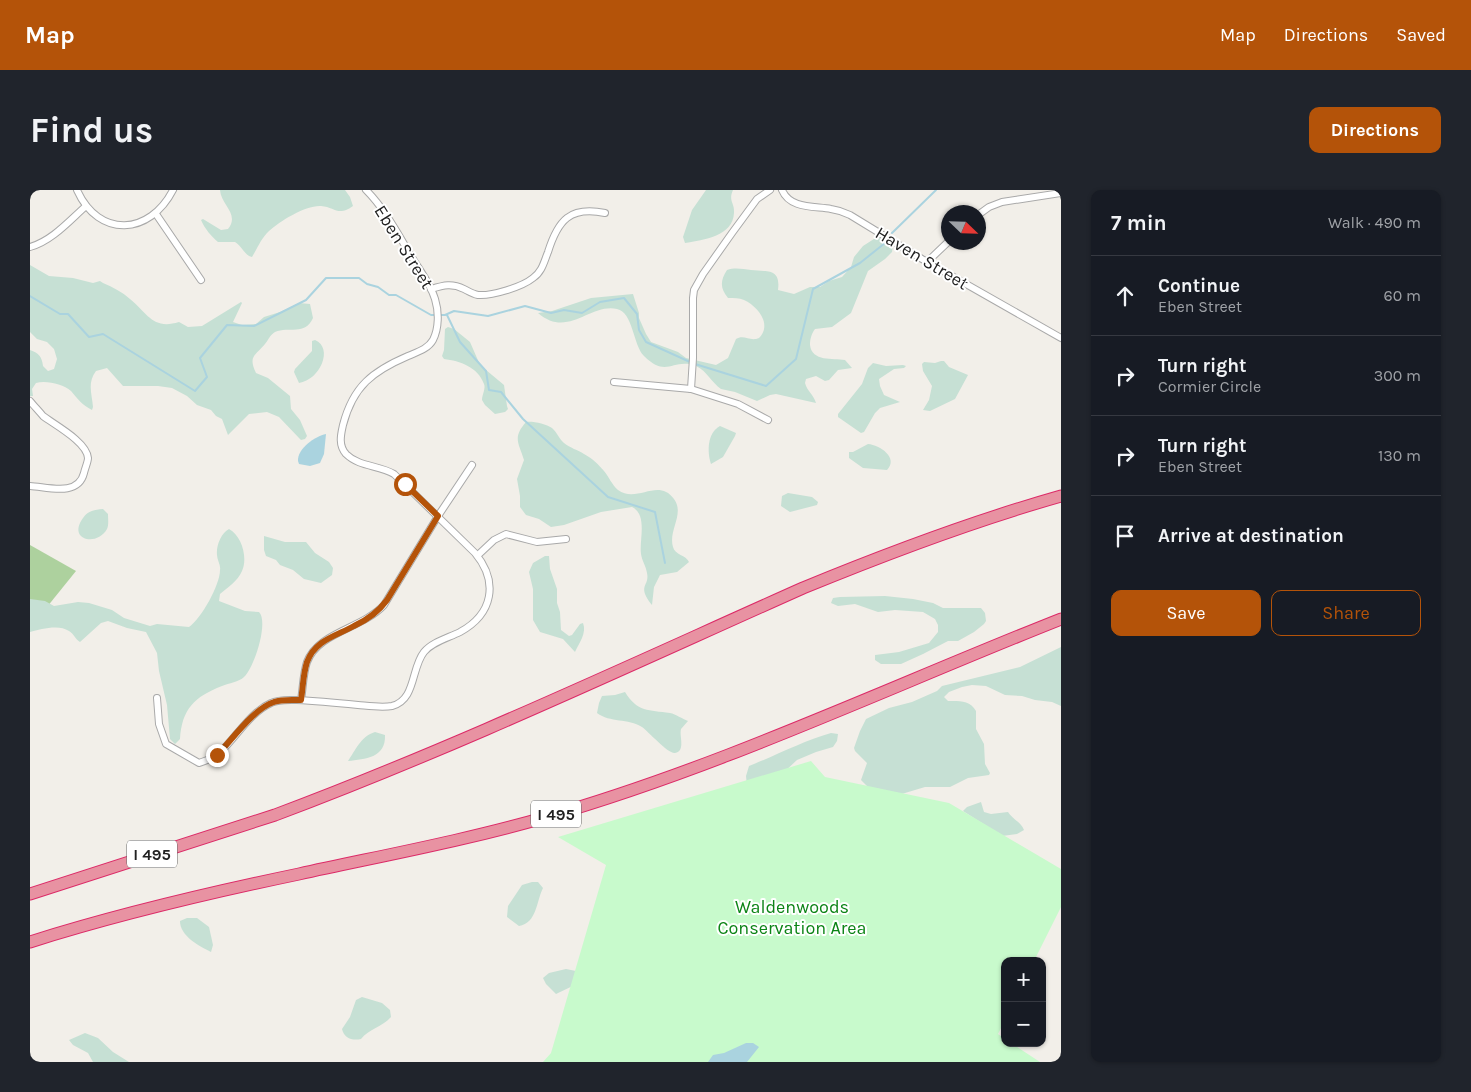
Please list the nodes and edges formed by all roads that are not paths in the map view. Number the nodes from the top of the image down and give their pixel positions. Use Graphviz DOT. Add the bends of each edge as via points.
graph roads {
  1 [pos="77,190"];
  2 [pos="173,190"];
  3 [pos="366,190"];
  4 [pos="770,190"];
  5 [pos="782,190"];
  6 [pos="1061,193"];
  7 [pos="86,206"];
  8 [pos="986,209"];
  9 [pos="606,212"];
  10 [pos="156,214"];
  11 [pos="30,246"];
  12 [pos="941,248"];
  13 [pos="926,262"];
  14 [pos="201,280"];
  15 [pos="431,288"];
  16 [pos="1061,338"];
  17 [pos="614,382"];
  18 [pos="690,389"];
  19 [pos="30,402"];
  20 [pos="768,420"];
  21 [pos="472,465"];
  22 [pos="30,486"];
  23 [pos="1061,496"];
  24 [pos="438,516"];
  25 [pos="566,539"];
  26 [pos="478,555"];
  27 [pos="1061,619"];
  28 [pos="157,698"];
  29 [pos="301,700"];
  30 [pos="30,894"];
  31 [pos="30,942"];
  1 -- 7 [label="street"];
  2 -- 10 [label="street"];
  3 -- 15 [label="street, Eben Street"];
  4 -- 18 [label="street" via="757,199 694,290"];
  5 -- 13 [label="street, Haven Street" via="786,198 796,204 840,210"];
  6 -- 8 [label="street" via="1002,202"];
  7 -- 10 [label="street" via="100,219 121,226 148,220"];
  7 -- 11 [label="street" via="40,244"];
  9 -- 15 [label="street" via="584,210 561,222 540,271 526,283 479,295 450,284"];
  10 -- 14 [label="street"];
  12 -- 13 [label="street"];
  13 -- 16 [label="street, Haven Street"];
  15 -- 24 [label="street, Eben Street" via="438,319 437,330 429,345 367,379 349,408 341,438 343,449 352,459 394,474"];
  17 -- 18 [label="street"];
  18 -- 20 [label="street" via="738,404"];
  19 -- 22 [label="street" via="76,440 88,457 83,476 75,486 63,490"];
  21 -- 24 [label="street"];
  23 -- 30 [label="highway, I 495" via="961,527 861,564 328,795"];
  24 -- 26 [label="street, Eben Street"];
  24 -- 29 [label="street" via="379,610 313,650 305,668"];
  25 -- 26 [label="street" via="537,542 506,534"];
  26 -- 29 [label="street, Eben Street" via="490,580 485,607 470,625 427,649 418,662 408,694 401,702 376,706"];
  27 -- 31 [label="highway, I 495" via="723,758 595,803 489,833 171,902"];
  28 -- 29 [label="street, Eben Street" via="159,724 166,744 199,763 217,755 266,706 281,700"];
}
